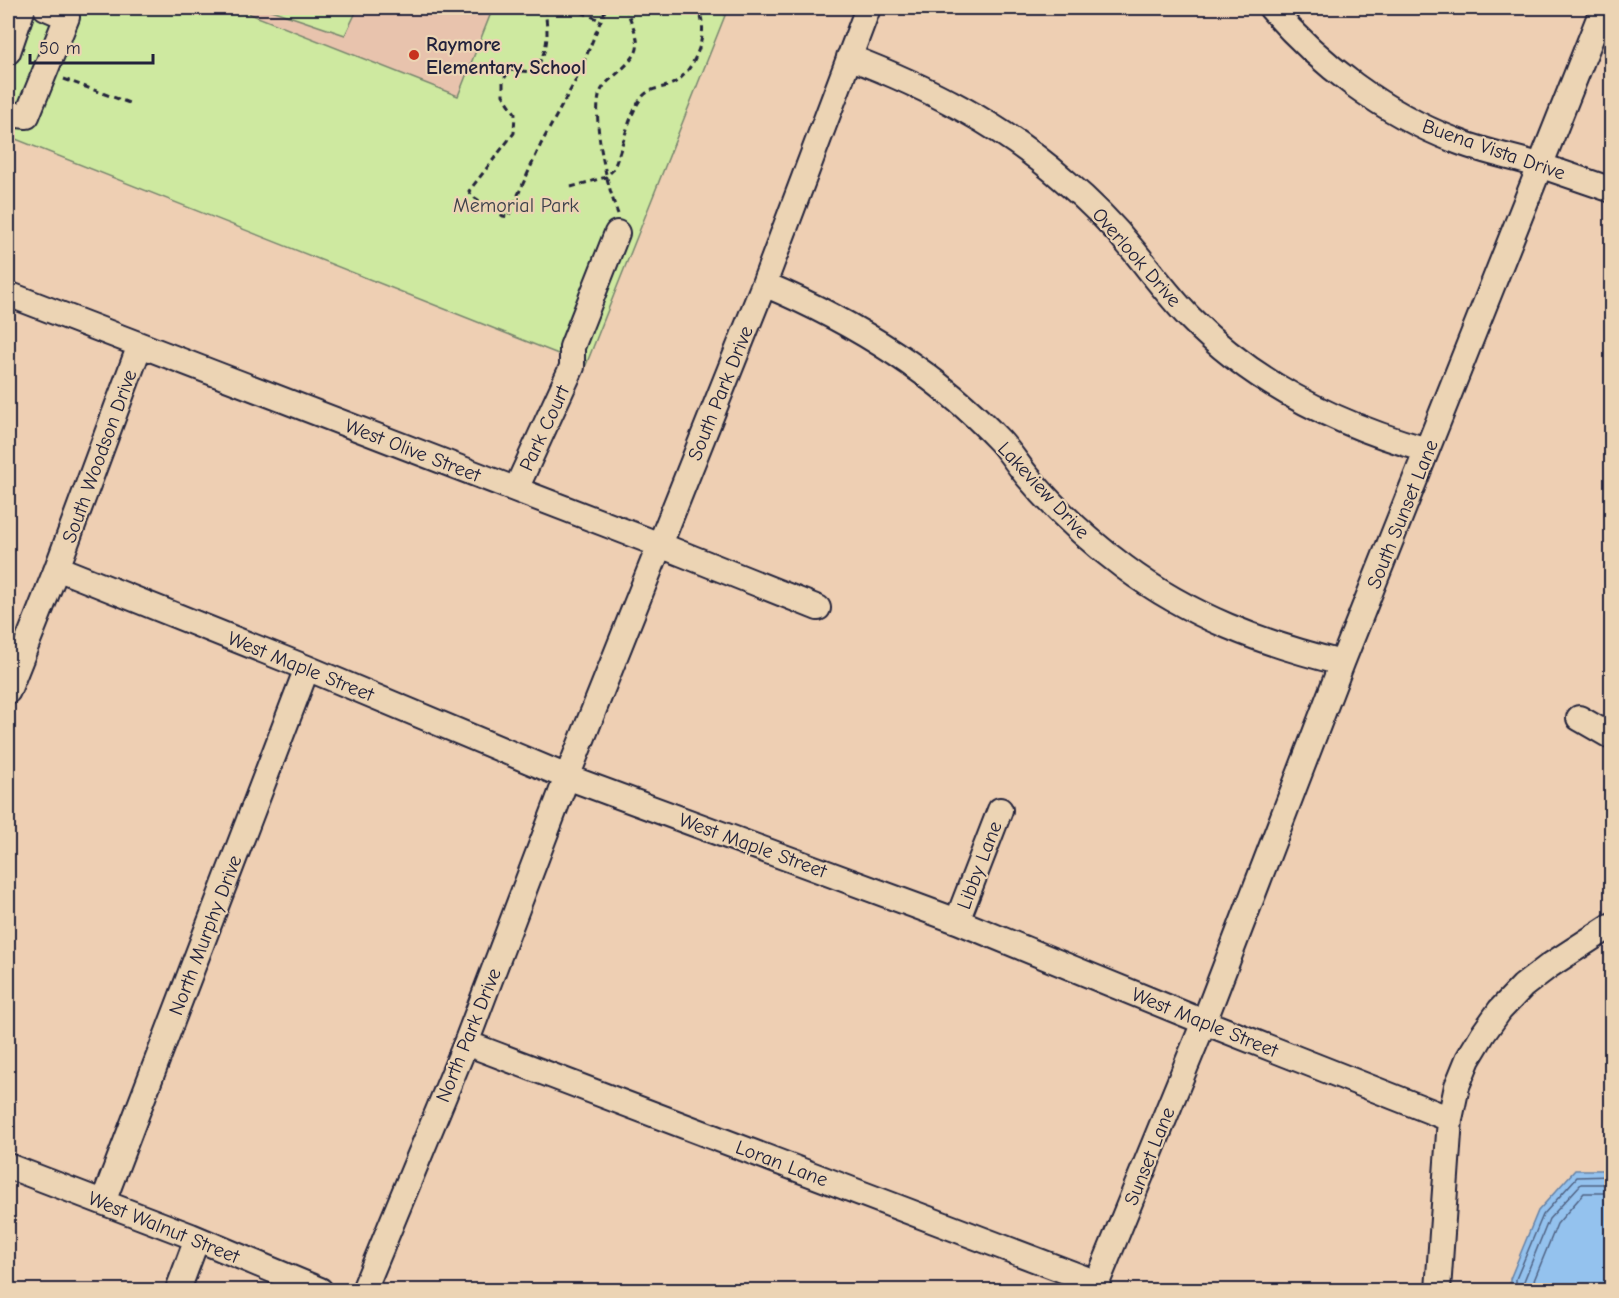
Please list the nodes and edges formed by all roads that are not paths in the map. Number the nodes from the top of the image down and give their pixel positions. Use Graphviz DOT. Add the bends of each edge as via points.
graph roads {
  1 [pos="23,8"];
  2 [pos="46,8"];
  3 [pos="868,8"];
  4 [pos="1271,8"];
  5 [pos="1603,8"];
  6 [pos="8,52"];
  7 [pos="849,57"];
  8 [pos="8,114"];
  9 [pos="1540,166"];
  10 [pos="1611,190"];
  11 [pos="617,233"];
  12 [pos="764,284"];
  13 [pos="8,294"];
  14 [pos="140,345"];
  15 [pos="1427,450"];
  16 [pos="516,489"];
  17 [pos="660,545"];
  18 [pos="57,568"];
  19 [pos="818,608"];
  20 [pos="1342,663"];
  21 [pos="307,668"];
  22 [pos="8,691"];
  23 [pos="1579,718"];
  24 [pos="1611,738"];
  25 [pos="567,777"];
  26 [pos="1000,810"];
  27 [pos="957,921"];
  28 [pos="1611,925"];
  29 [pos="1204,1022"];
  30 [pos="466,1043"];
  31 [pos="1450,1119"];
  32 [pos="8,1166"];
  33 [pos="103,1202"];
  34 [pos="197,1239"];
  35 [pos="1096,1287"];
  36 [pos="178,1290"];
  37 [pos="320,1290"];
  38 [pos="364,1290"];
  39 [pos="1438,1290"];
  1 -- 6 [label="street"];
  2 -- 8 [label="street" via="67,17 27,116"];
  3 -- 7 [label="street, South Park Drive"];
  4 -- 9 [label="street, Buena Vista Drive" via="1315,54 1380,103 1454,140"];
  5 -- 9 [label="street, South Sunset Lane"];
  7 -- 12 [label="street, South Park Drive"];
  7 -- 15 [label="street, Overlook Drive" via="946,99 1029,152 1095,209 1191,318 1259,375 1343,422"];
  9 -- 10 [label="street, Buena Vista Drive"];
  9 -- 15 [label="street, South Sunset Lane"];
  11 -- 16 [label="street, Park Court" via="572,347 572,367"];
  12 -- 17 [label="street, South Park Drive"];
  12 -- 20 [label="street, Lakeview Drive" via="851,325 926,375 1001,442 1027,476 1088,538 1165,594 1250,636"];
  13 -- 14 [label="street, West Olive Street"];
  14 -- 16 [label="street, West Olive Street"];
  14 -- 18 [label="street, South Woodson Drive"];
  15 -- 20 [label="street, South Sunset Lane"];
  16 -- 17 [label="street, West Olive Street"];
  17 -- 19 [label="street, West Olive Street"];
  17 -- 25 [label="street, South Park Drive"];
  18 -- 21 [label="street, West Maple Street"];
  18 -- 22 [label="street, South Woodson Drive"];
  20 -- 29 [label="street, South Sunset Lane"];
  21 -- 25 [label="street, West Maple Street"];
  21 -- 33 [label="street, North Murphy Drive"];
  23 -- 24 [label="street"];
  25 -- 27 [label="street, West Maple Street"];
  25 -- 30 [label="street, North Park Drive"];
  26 -- 27 [label="street, Libby Lane"];
  27 -- 29 [label="street, West Maple Street"];
  28 -- 31 [label="street" via="1549,966 1500,1010 1468,1059"];
  29 -- 31 [label="street, West Maple Street"];
  29 -- 35 [label="street, Sunset Lane"];
  30 -- 35 [label="street, Loran Lane"];
  30 -- 38 [label="street, North Park Drive"];
  31 -- 39 [label="street"];
  32 -- 33 [label="street, West Walnut Street"];
  33 -- 34 [label="street, West Walnut Street"];
  34 -- 36 [label="street"];
  34 -- 37 [label="street, West Walnut Street"];
}
